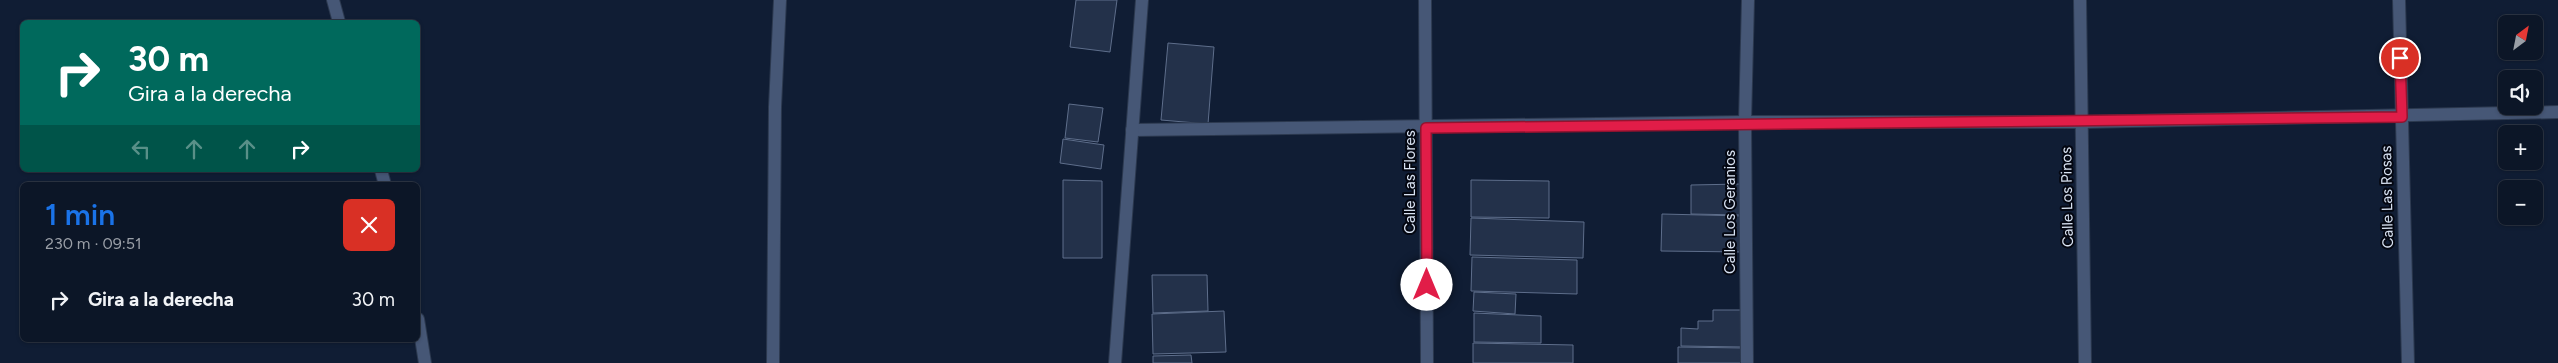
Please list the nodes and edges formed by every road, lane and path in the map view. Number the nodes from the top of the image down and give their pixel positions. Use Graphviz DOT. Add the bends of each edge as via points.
graph roads {
  1 [pos="333,0"];
  2 [pos="780,0"];
  3 [pos="1142,0"];
  4 [pos="1425,0"];
  5 [pos="1748,0"];
  6 [pos="2080,0"];
  7 [pos="2399,0"];
  8 [pos="338,20"];
  9 [pos="2558,112"];
  10 [pos="2402,117"];
  11 [pos="1745,122"];
  12 [pos="2082,122"];
  13 [pos="1426,128"];
  14 [pos="1132,130"];
  15 [pos="420,332"];
  16 [pos="425,363"];
  17 [pos="773,363"];
  18 [pos="1115,363"];
  19 [pos="1427,363"];
  20 [pos="1747,363"];
  21 [pos="2085,363"];
  22 [pos="2408,363"];
  1 -- 8 [label="street"];
  2 -- 17 [label="street" via="774,106"];
  3 -- 14 [label="street"];
  4 -- 13 [label="street, Calle Las Flores"];
  5 -- 11 [label="street, Calle Los Geranios"];
  6 -- 12 [label="street, Calle Los Pinos"];
  7 -- 10 [label="street, Calle Las Rosas"];
  9 -- 10 [label="street"];
  10 -- 12 [label="street"];
  10 -- 22 [label="street, Calle Las Rosas"];
  11 -- 12 [label="street"];
  11 -- 13 [label="street"];
  11 -- 20 [label="street, Calle Los Geranios"];
  12 -- 21 [label="street, Calle Los Pinos"];
  13 -- 14 [label="street"];
  13 -- 19 [label="street, Calle Las Flores"];
  14 -- 18 [label="street"];
  15 -- 16 [label="street"];
}
